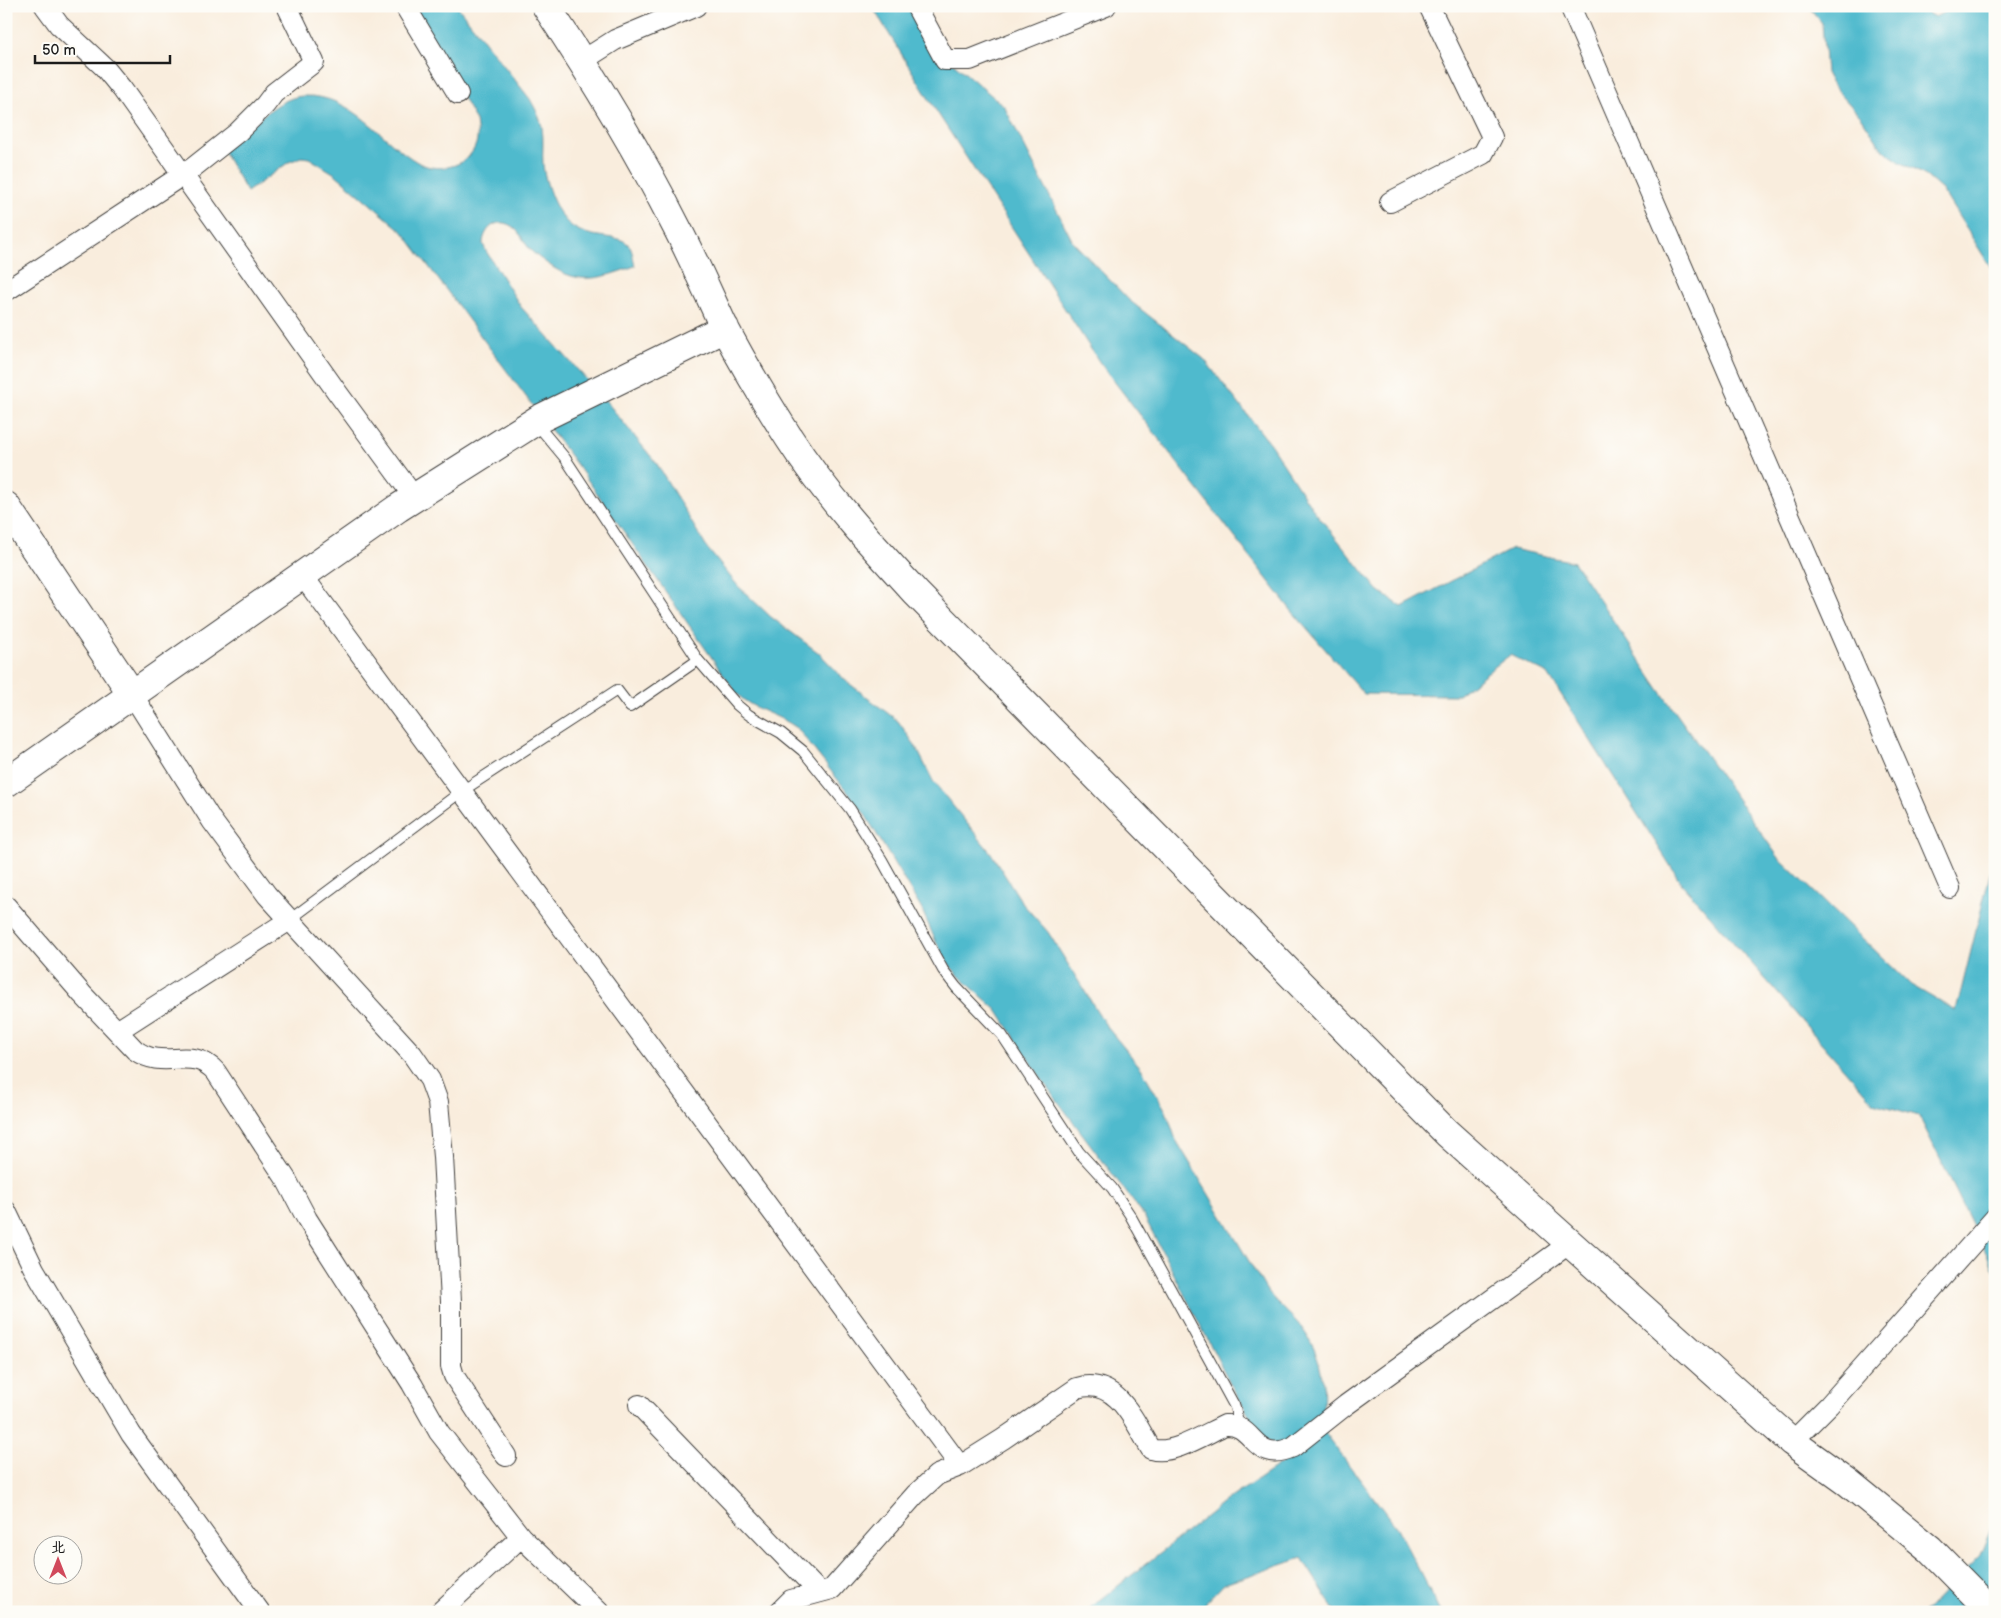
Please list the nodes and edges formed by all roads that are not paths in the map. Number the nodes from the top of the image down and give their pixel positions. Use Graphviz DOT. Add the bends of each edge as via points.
graph roads {
  1 [pos="46,6"];
  2 [pos="287,6"];
  3 [pos="405,6"];
  4 [pos="546,6"];
  5 [pos="696,6"];
  6 [pos="916,6"];
  7 [pos="1106,6"];
  8 [pos="1429,6"];
  9 [pos="1570,6"];
  10 [pos="582,61"];
  11 [pos="458,94"];
  12 [pos="183,175"];
  13 [pos="1390,202"];
  14 [pos="6,291"];
  15 [pos="725,328"];
  16 [pos="536,420"];
  17 [pos="414,497"];
  18 [pos="6,506"];
  19 [pos="302,575"];
  20 [pos="698,660"];
  21 [pos="132,694"];
  22 [pos="6,783"];
  23 [pos="462,791"];
  24 [pos="1950,888"];
  25 [pos="6,906"];
  26 [pos="288,920"];
  27 [pos="117,1031"];
  28 [pos="6,1211"];
  29 [pos="1995,1218"];
  30 [pos="1570,1243"];
  31 [pos="639,1405"];
  32 [pos="1239,1428"];
  33 [pos="1792,1442"];
  34 [pos="506,1456"];
  35 [pos="960,1466"];
  36 [pos="521,1537"];
  37 [pos="819,1592"];
  38 [pos="260,1612"];
  39 [pos="440,1612"];
  40 [pos="599,1612"];
  41 [pos="780,1612"];
  42 [pos="1992,1612"];
  1 -- 12 [label="street" via="59,25 104,67 122,89"];
  2 -- 12 [label="street" via="314,62 274,93 238,132"];
  3 -- 11 [label="street"];
  4 -- 10 [label="main road"];
  5 -- 10 [label="street" via="615,40"];
  6 -- 7 [label="street" via="945,60 970,60"];
  8 -- 13 [label="street" via="1492,137 1483,154"];
  9 -- 24 [label="street"];
  10 -- 15 [label="main road" via="655,186"];
  12 -- 14 [label="street"];
  12 -- 17 [label="street"];
  15 -- 16 [label="main road"];
  15 -- 30 [label="main road" via="747,370 805,462 916,593 1447,1133"];
  16 -- 17 [label="main road"];
  16 -- 20 [label="lane" via="565,458"];
  17 -- 19 [label="main road"];
  18 -- 21 [label="main road"];
  19 -- 21 [label="main road"];
  19 -- 23 [label="street"];
  20 -- 23 [label="lane" via="630,707 616,690"];
  20 -- 32 [label="lane" via="737,705 803,751 850,810 882,860 943,970 1002,1035 1079,1152 1112,1188 1130,1215 1235,1407"];
  21 -- 22 [label="main road"];
  21 -- 26 [label="street" via="212,821"];
  23 -- 26 [label="lane"];
  23 -- 35 [label="street"];
  25 -- 27 [label="street"];
  26 -- 27 [label="street"];
  26 -- 34 [label="street" via="412,1054 435,1091 443,1157 451,1366 454,1376"];
  27 -- 36 [label="street" via="135,1050 149,1058 198,1058 216,1072 286,1179 439,1432"];
  28 -- 38 [label="street" via="34,1269 131,1434"];
  29 -- 33 [label="street" via="1829,1405"];
  30 -- 32 [label="street" via="1293,1447 1278,1452 1264,1450"];
  30 -- 33 [label="main road"];
  31 -- 37 [label="street"];
  32 -- 35 [label="street" via="1225,1425 1172,1450 1158,1452 1151,1449 1122,1402 1104,1389 1084,1386"];
  33 -- 42 [label="main road" via="1923,1543"];
  35 -- 37 [label="street" via="937,1475 914,1495 832,1588"];
  36 -- 39 [label="street"];
  36 -- 40 [label="street"];
  37 -- 41 [label="street" via="792,1600"];
}
